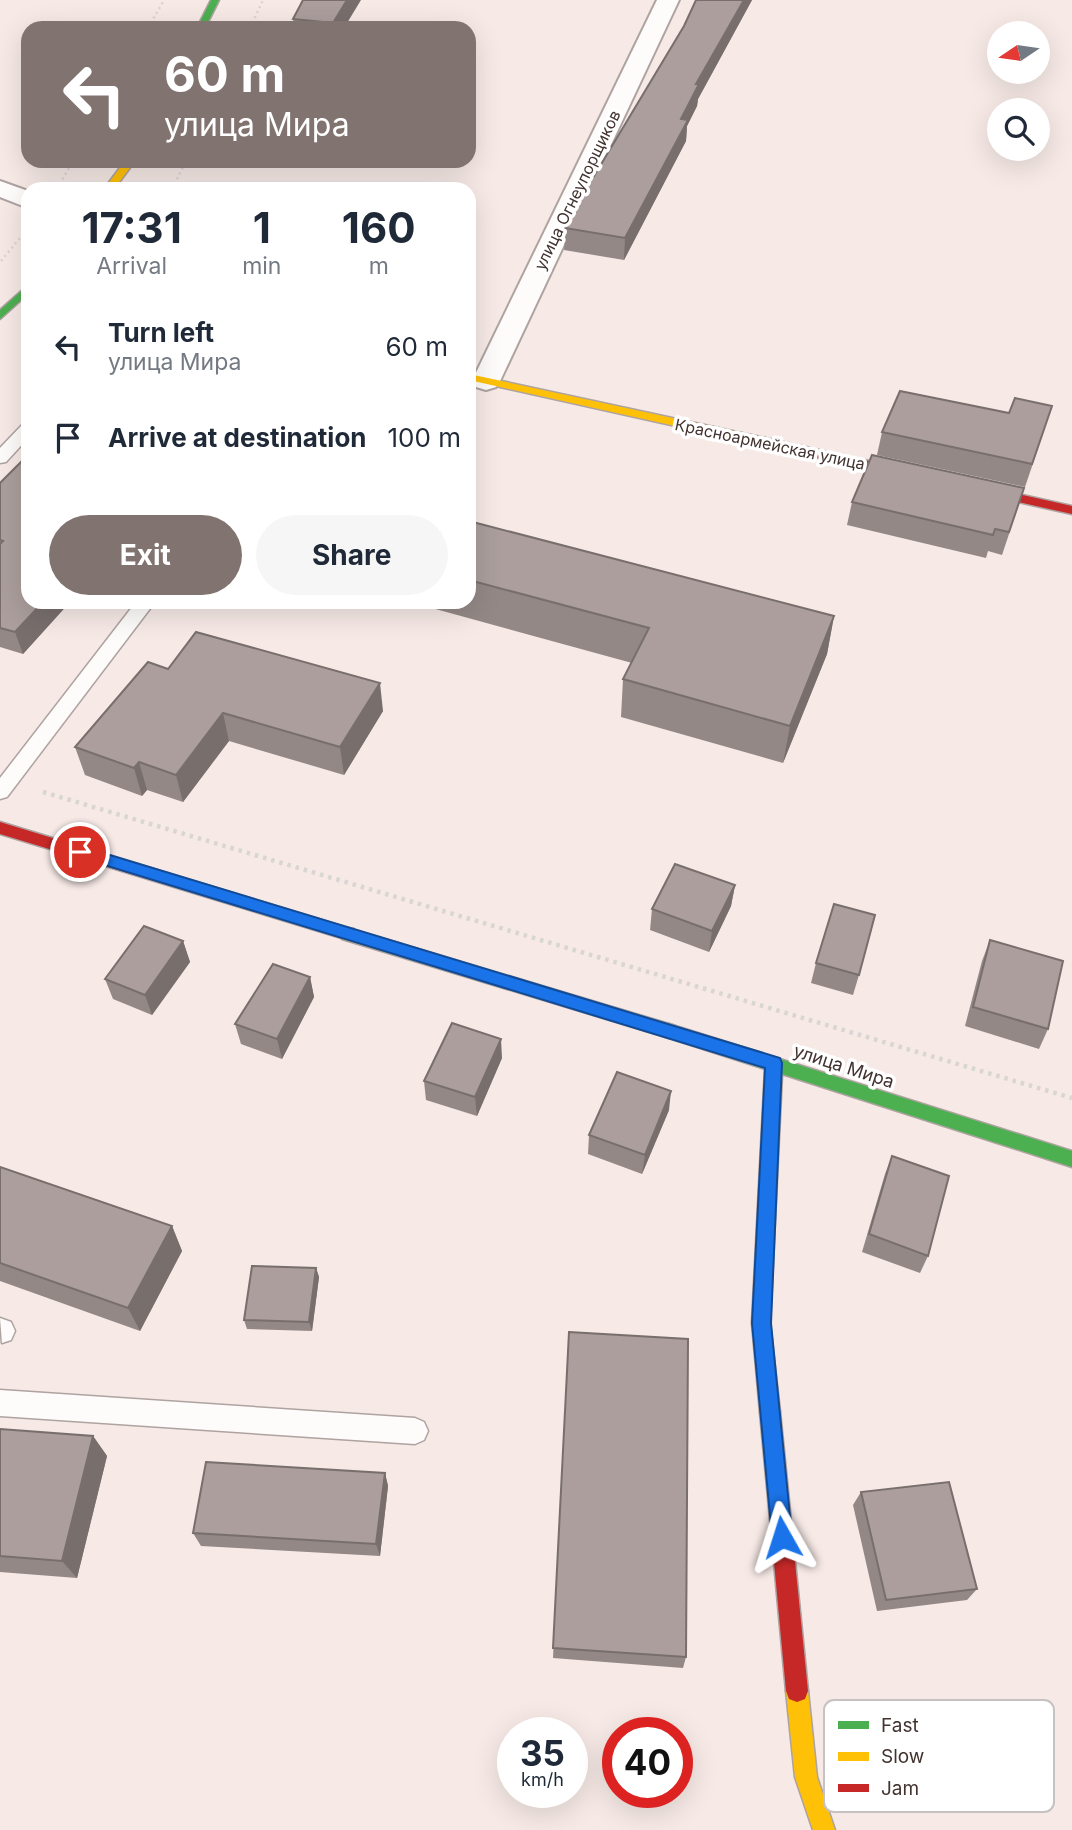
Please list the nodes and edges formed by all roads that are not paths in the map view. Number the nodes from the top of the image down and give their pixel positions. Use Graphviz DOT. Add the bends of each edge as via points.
graph roads {
  1 [pos="215,0"];
  2 [pos="668,0"];
  3 [pos="204,21"];
  4 [pos="0,188"];
  5 [pos="21,197"];
  6 [pos="21,295"];
  7 [pos="0,316"];
  8 [pos="477,379"];
  9 [pos="21,436"];
  10 [pos="0,458"];
  11 [pos="1072,510"];
  12 [pos="141,609"];
  13 [pos="4,787"];
  14 [pos="0,828"];
  15 [pos="774,1063"];
  16 [pos="1072,1159"];
  17 [pos="0,1403"];
  18 [pos="415,1431"];
  19 [pos="824,1830"];
  1 -- 3 [label="street"];
  2 -- 8 [label="street, улица Огнеупорщиков"];
  4 -- 5 [label="street"];
  6 -- 7 [label="street"];
  8 -- 11 [label="street, Красноармейская улица"];
  9 -- 10 [label="lane"];
  12 -- 13 [label="lane"];
  14 -- 15 [label="street, улица Мира"];
  15 -- 16 [label="street, улица Мира"];
  15 -- 19 [label="street" via="761,1323 806,1777"];
  17 -- 18 [label="lane"];
}
